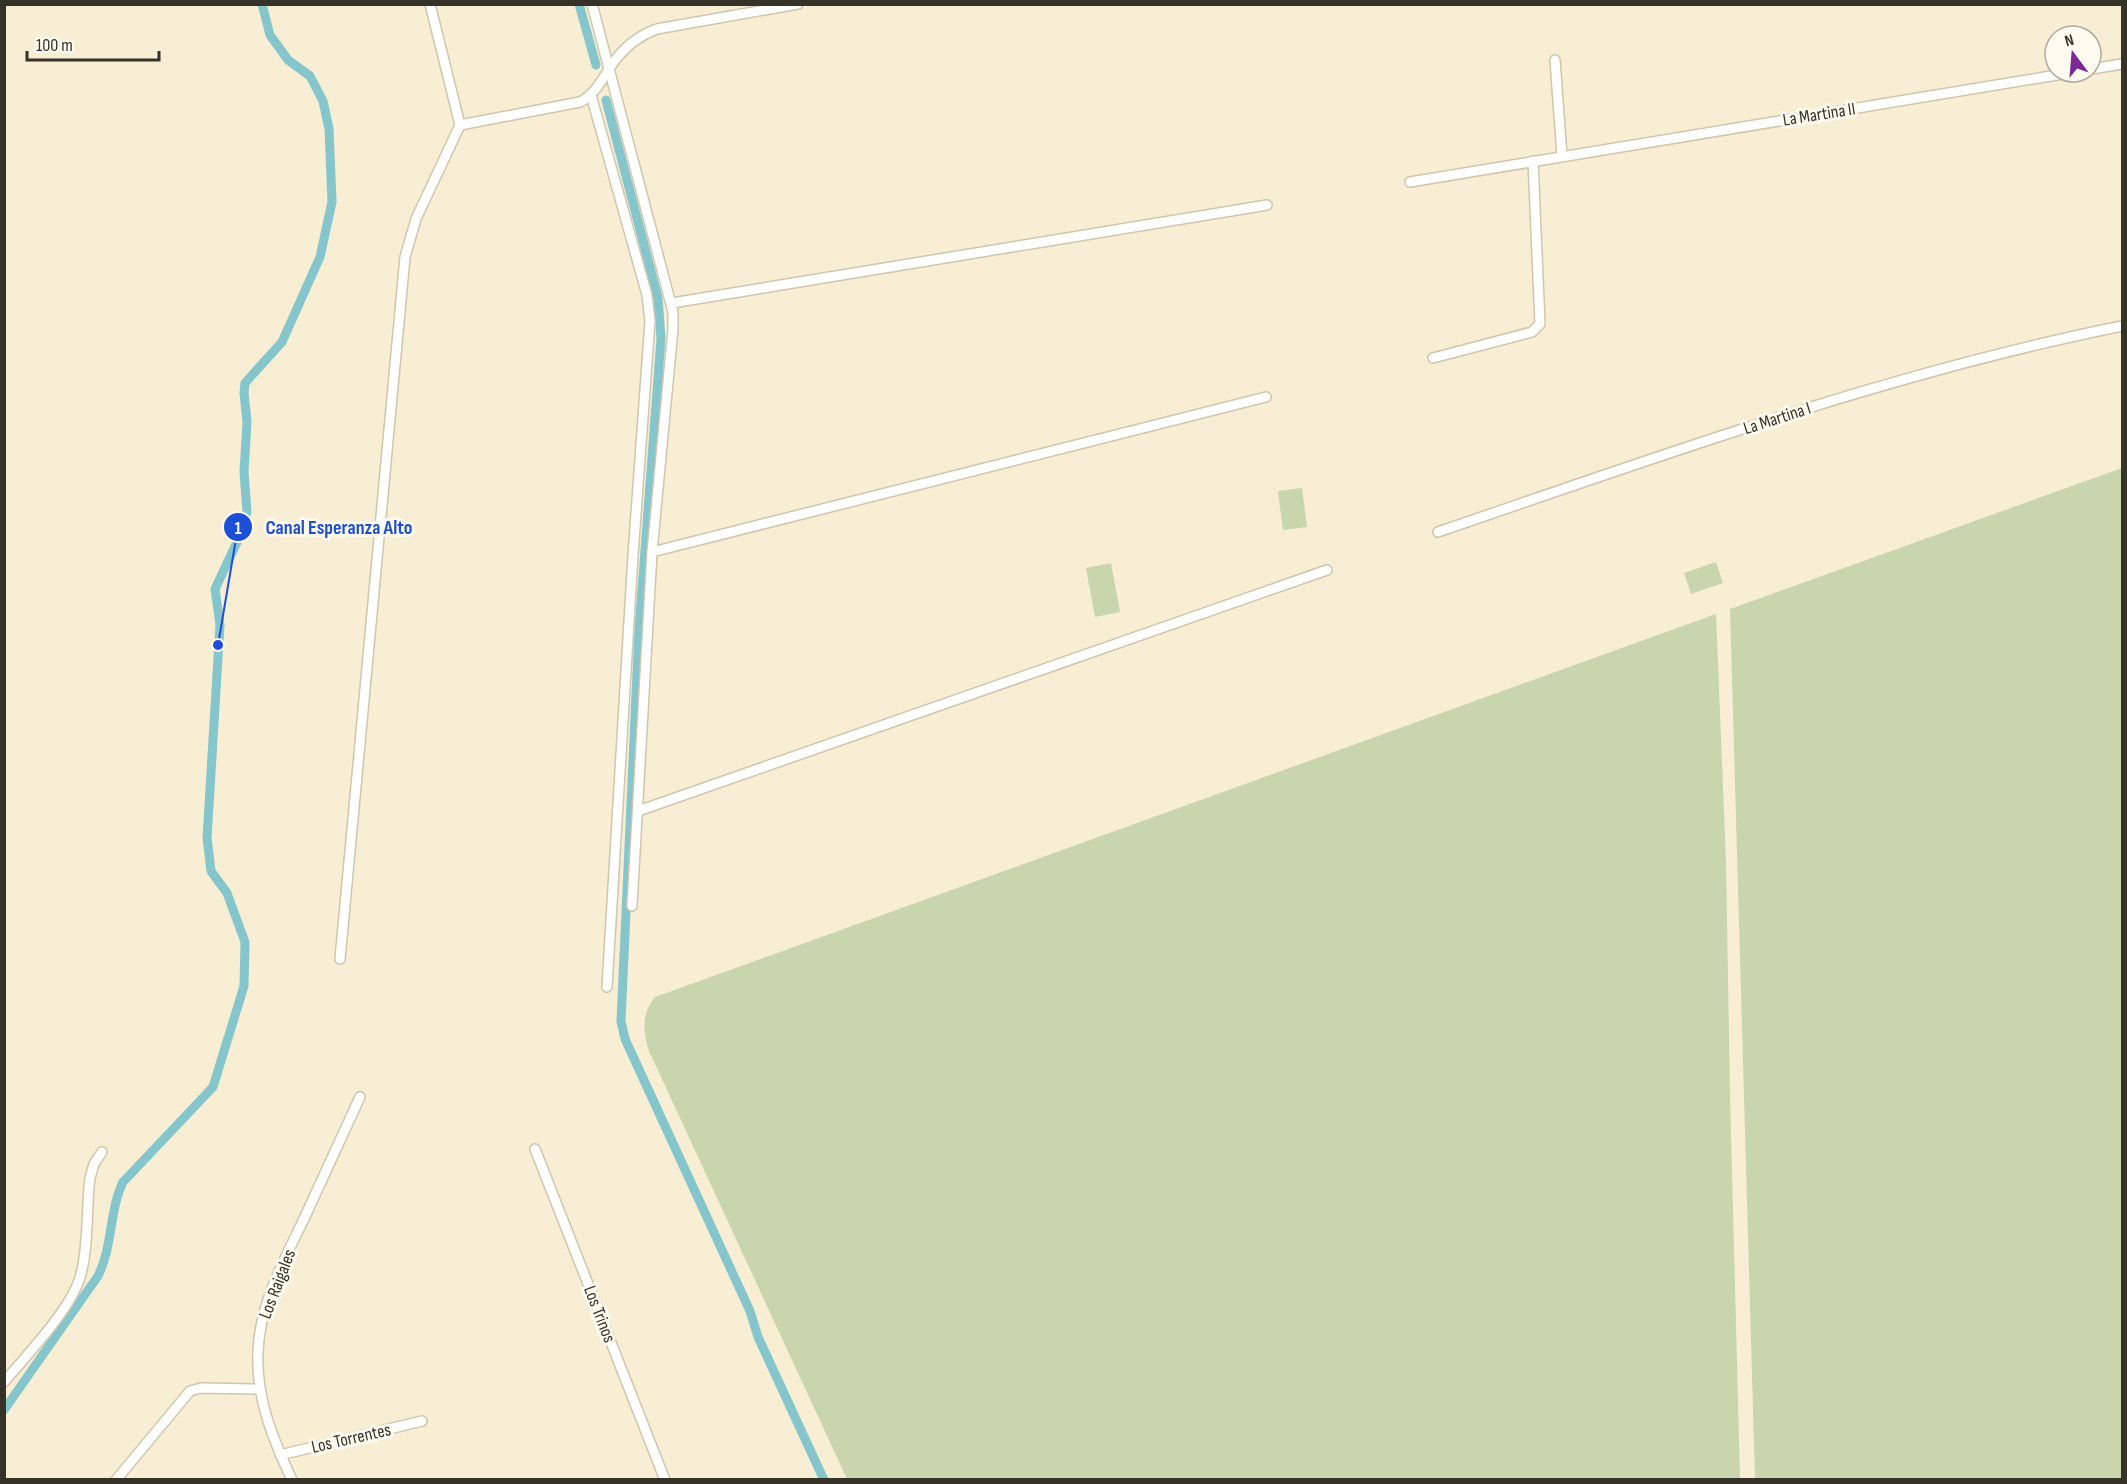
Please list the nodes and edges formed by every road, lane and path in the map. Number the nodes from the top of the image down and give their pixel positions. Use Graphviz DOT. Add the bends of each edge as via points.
graph roads {
  1 [pos="430,4"];
  2 [pos="592,4"];
  3 [pos="798,4"];
  4 [pos="1555,60"];
  5 [pos="2122,64"];
  6 [pos="2103,67"];
  7 [pos="610,68"];
  8 [pos="2043,77"];
  9 [pos="591,95"];
  10 [pos="460,125"];
  11 [pos="1562,156"];
  12 [pos="1533,160"];
  13 [pos="1410,182"];
  14 [pos="1266,205"];
  15 [pos="672,303"];
  16 [pos="2122,326"];
  17 [pos="1433,358"];
  18 [pos="1266,397"];
  19 [pos="1438,532"];
  20 [pos="652,552"];
  21 [pos="1327,570"];
  22 [pos="638,811"];
  23 [pos="632,906"];
  24 [pos="340,959"];
  25 [pos="607,987"];
  26 [pos="360,1096"];
  27 [pos="535,1149"];
  28 [pos="102,1152"];
  29 [pos="4,1382"];
  30 [pos="260,1389"];
  31 [pos="422,1421"];
  32 [pos="280,1455"];
  33 [pos="116,1479"];
  34 [pos="292,1479"];
  35 [pos="665,1479"];
  1 -- 10 [label="street"];
  2 -- 7 [label="street"];
  3 -- 7 [label="street" via="657,28 634,40"];
  4 -- 11 [label="street"];
  5 -- 6 [label="street"];
  7 -- 9 [label="street"];
  7 -- 15 [label="street"];
  8 -- 11 [label="street, La Martina II"];
  9 -- 10 [label="street" via="575,104"];
  9 -- 25 [label="street" via="647,295 650,321"];
  10 -- 24 [label="street" via="416,219 405,257"];
  11 -- 12 [label="street, La Martina II"];
  12 -- 13 [label="street, La Martina II"];
  12 -- 17 [label="street" via="1540,324 1532,332"];
  14 -- 15 [label="street"];
  15 -- 20 [label="street" via="673,329"];
  16 -- 19 [label="street, La Martina I" via="1835,400"];
  18 -- 20 [label="street"];
  20 -- 22 [label="street"];
  21 -- 22 [label="street"];
  22 -- 23 [label="street"];
  26 -- 30 [label="street, Los Raigales" via="269,1298 259,1340"];
  27 -- 35 [label="street, Los Trinos"];
  28 -- 29 [label="street" via="90,1178 83,1264 76,1290"];
  30 -- 32 [label="street, Los Raigales"];
  30 -- 33 [label="street" via="190,1391"];
  31 -- 32 [label="street, Los Torrentes"];
  32 -- 34 [label="street, Los Raigales"];
}
